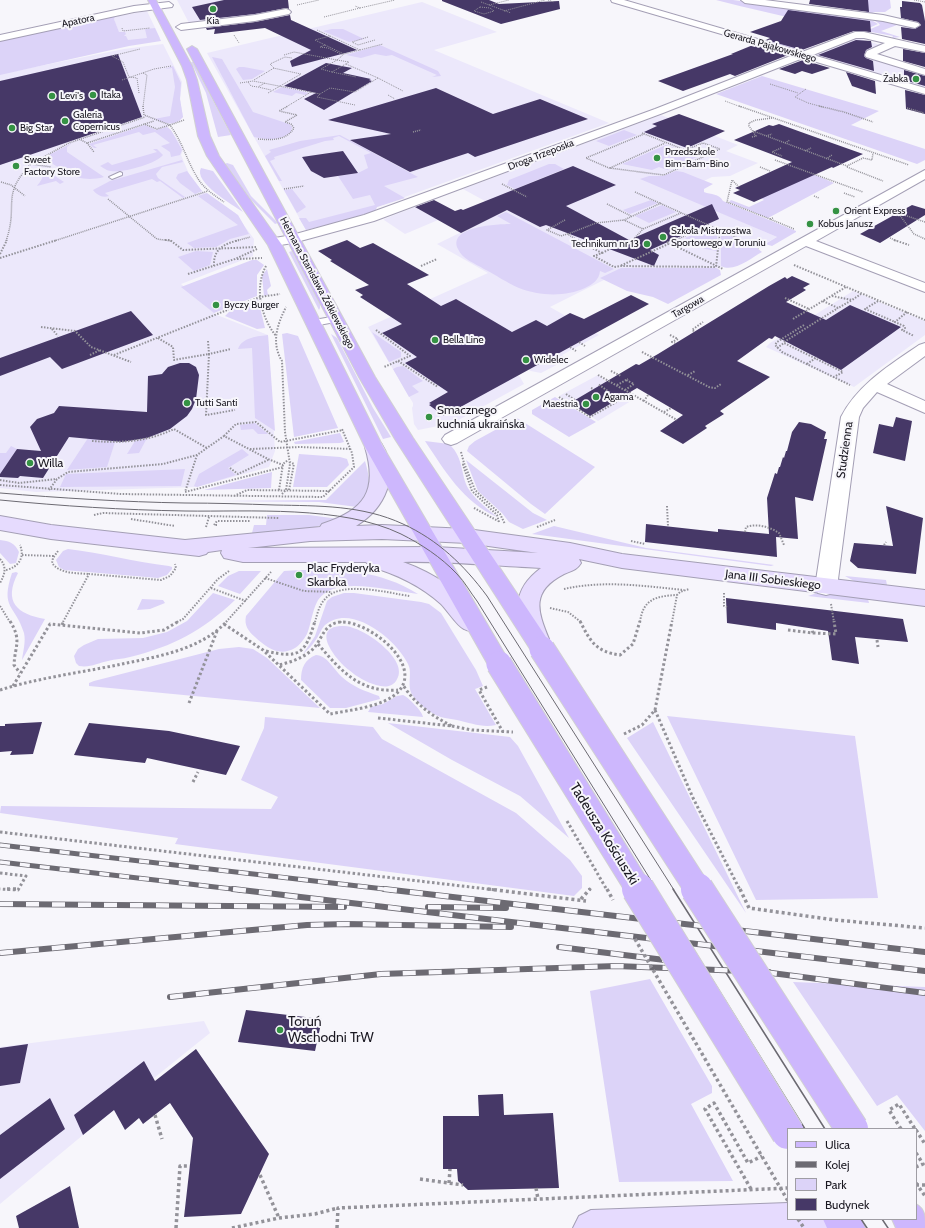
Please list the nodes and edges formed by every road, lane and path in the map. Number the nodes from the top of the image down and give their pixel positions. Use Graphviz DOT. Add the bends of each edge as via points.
graph roads {
  1 [pos="315,0"];
  2 [pos="320,0"];
  3 [pos="395,0"];
  4 [pos="509,0"];
  5 [pos="546,0"];
  6 [pos="548,0"];
  7 [pos="615,0"];
  8 [pos="745,0"];
  9 [pos="914,0"];
  10 [pos="482,2"];
  11 [pos="554,2"];
  12 [pos="925,2"];
  13 [pos="489,5"];
  14 [pos="666,5"];
  15 [pos="355,6"];
  16 [pos="360,8"];
  17 [pos="496,8"];
  18 [pos="289,9"];
  19 [pos="492,9"];
  20 [pos="648,10"];
  21 [pos="504,11"];
  22 [pos="477,13"];
  23 [pos="511,13"];
  24 [pos="472,14"];
  25 [pos="172,15"];
  26 [pos="324,17"];
  27 [pos="925,20"];
  28 [pos="915,25"];
  29 [pos="122,28"];
  30 [pos="925,28"];
  31 [pos="144,29"];
  32 [pos="317,30"];
  33 [pos="229,33"];
  34 [pos="330,36"];
  35 [pos="368,37"];
  36 [pos="0,38"];
  37 [pos="375,40"];
  38 [pos="239,43"];
  39 [pos="894,43"];
  40 [pos="383,44"];
  41 [pos="326,45"];
  42 [pos="358,45"];
  43 [pos="365,48"];
  44 [pos="140,49"];
  45 [pos="925,49"];
  46 [pos="359,50"];
  47 [pos="344,54"];
  48 [pos="285,56"];
  49 [pos="804,56"];
  50 [pos="292,58"];
  51 [pos="337,60"];
  52 [pos="346,64"];
  53 [pos="168,67"];
  54 [pos="273,68"];
  55 [pos="332,72"];
  56 [pos="925,72"];
  57 [pos="143,73"];
  58 [pos="130,77"];
  59 [pos="356,77"];
  60 [pos="378,78"];
  61 [pos="370,79"];
  62 [pos="122,80"];
  63 [pos="375,80"];
  64 [pos="253,81"];
  65 [pos="248,82"];
  66 [pos="240,83"];
  67 [pos="266,83"];
  68 [pos="770,84"];
  69 [pos="280,86"];
  70 [pos="258,87"];
  71 [pos="806,89"];
  72 [pos="272,90"];
  73 [pos="403,91"];
  74 [pos="925,91"];
  75 [pos="268,92"];
  76 [pos="311,92"];
  77 [pos="139,93"];
  78 [pos="703,93"];
  79 [pos="799,93"];
  80 [pos="320,94"];
  81 [pos="388,95"];
  82 [pos="395,99"];
  83 [pos="355,105"];
  84 [pos="907,108"];
  85 [pos="924,113"];
  86 [pos="145,117"];
  87 [pos="774,118"];
  88 [pos="154,120"];
  89 [pos="873,122"];
  90 [pos="144,124"];
  91 [pos="421,130"];
  92 [pos="753,131"];
  93 [pos="413,132"];
  94 [pos="638,132"];
  95 [pos="644,134"];
  96 [pos="772,134"];
  97 [pos="766,136"];
  98 [pos="752,137"];
  99 [pos="254,138"];
  100 [pos="79,139"];
  101 [pos="180,139"];
  102 [pos="790,140"];
  103 [pos="666,142"];
  104 [pos="87,143"];
  105 [pos="785,143"];
  106 [pos="781,148"];
  107 [pos="811,148"];
  108 [pos="685,150"];
  109 [pos="805,151"];
  110 [pos="94,152"];
  111 [pos="873,153"];
  112 [pos="832,155"];
  113 [pos="782,156"];
  114 [pos="703,157"];
  115 [pos="826,158"];
  116 [pos="775,160"];
  117 [pos="31,164"];
  118 [pos="847,166"];
  119 [pos="910,166"];
  120 [pos="51,167"];
  121 [pos="760,167"];
  122 [pos="609,168"];
  123 [pos="192,170"];
  124 [pos="770,171"];
  125 [pos="120,174"];
  126 [pos="925,174"];
  127 [pos="112,177"];
  128 [pos="1,182"];
  129 [pos="496,182"];
  130 [pos="890,183"];
  131 [pos="11,185"];
  132 [pos="304,186"];
  133 [pos="739,187"];
  134 [pos="280,190"];
  135 [pos="856,190"];
  136 [pos="208,191"];
  137 [pos="635,192"];
  138 [pos="864,192"];
  139 [pos="848,194"];
  140 [pos="25,196"];
  141 [pos="814,196"];
  142 [pos="527,197"];
  143 [pos="819,198"];
  144 [pos="108,199"];
  145 [pos="8,201"];
  146 [pos="661,203"];
  147 [pos="607,204"];
  148 [pos="682,213"];
  149 [pos="129,216"];
  150 [pos="632,216"];
  151 [pos="773,218"];
  152 [pos="770,219"];
  153 [pos="565,220"];
  154 [pos="624,220"];
  155 [pos="925,222"];
  156 [pos="708,225"];
  157 [pos="643,229"];
  158 [pos="720,230"];
  159 [pos="693,232"];
  160 [pos="567,234"];
  161 [pos="800,235"];
  162 [pos="254,236"];
  163 [pos="890,238"];
  164 [pos="293,239"];
  165 [pos="925,239"];
  166 [pos="274,242"];
  167 [pos="631,242"];
  168 [pos="668,243"];
  169 [pos="909,245"];
  170 [pos="217,248"];
  171 [pos="610,249"];
  172 [pos="764,252"];
  173 [pos="602,253"];
  174 [pos="0,254"];
  175 [pos="0,258"];
  176 [pos="267,258"];
  177 [pos="235,259"];
  178 [pos="437,259"];
  179 [pos="269,262"];
  180 [pos="788,263"];
  181 [pos="214,266"];
  182 [pos="421,266"];
  183 [pos="620,266"];
  184 [pos="716,267"];
  185 [pos="728,272"];
  186 [pos="188,274"];
  187 [pos="846,287"];
  188 [pos="925,288"];
  189 [pos="282,293"];
  190 [pos="861,293"];
  191 [pos="832,296"];
  192 [pos="260,297"];
  193 [pos="785,298"];
  194 [pos="852,300"];
  195 [pos="878,300"];
  196 [pos="823,301"];
  197 [pos="287,305"];
  198 [pos="838,308"];
  199 [pos="810,309"];
  200 [pos="907,312"];
  201 [pos="337,318"];
  202 [pos="793,319"];
  203 [pos="925,320"];
  204 [pos="703,322"];
  205 [pos="896,322"];
  206 [pos="314,323"];
  207 [pos="804,325"];
  208 [pos="41,327"];
  209 [pos="52,329"];
  210 [pos="376,330"];
  211 [pos="694,331"];
  212 [pos="670,335"];
  213 [pos="58,336"];
  214 [pos="276,336"];
  215 [pos="158,338"];
  216 [pos="208,341"];
  217 [pos="675,342"];
  218 [pos="920,342"];
  219 [pos="784,343"];
  220 [pos="777,348"];
  221 [pos="232,349"];
  222 [pos="100,350"];
  223 [pos="642,352"];
  224 [pos="209,354"];
  225 [pos="413,354"];
  226 [pos="90,355"];
  227 [pos="114,355"];
  228 [pos="410,356"];
  229 [pos="816,357"];
  230 [pos="398,361"];
  231 [pos="131,362"];
  232 [pos="806,364"];
  233 [pos="384,367"];
  234 [pos="581,368"];
  235 [pos="611,371"];
  236 [pos="695,371"];
  237 [pos="688,375"];
  238 [pos="621,376"];
  239 [pos="834,378"];
  240 [pos="598,384"];
  241 [pos="721,384"];
  242 [pos="876,384"];
  243 [pos="617,385"];
  244 [pos="438,387"];
  245 [pos="591,388"];
  246 [pos="856,388"];
  247 [pos="594,390"];
  248 [pos="625,390"];
  249 [pos="553,394"];
  250 [pos="648,395"];
  251 [pos="644,401"];
  252 [pos="671,408"];
  253 [pos="925,408"];
  254 [pos="236,410"];
  255 [pos="664,412"];
  256 [pos="677,420"];
  257 [pos="343,430"];
  258 [pos="224,436"];
  259 [pos="286,440"];
  260 [pos="92,441"];
  261 [pos="455,444"];
  262 [pos="287,446"];
  263 [pos="374,447"];
  264 [pos="207,448"];
  265 [pos="250,449"];
  266 [pos="197,455"];
  267 [pos="268,459"];
  268 [pos="288,460"];
  269 [pos="464,463"];
  270 [pos="283,466"];
  271 [pos="230,468"];
  272 [pos="57,479"];
  273 [pos="0,480"];
  274 [pos="19,483"];
  275 [pos="0,485"];
  276 [pos="21,487"];
  277 [pos="48,490"];
  278 [pos="279,490"];
  279 [pos="286,490"];
  280 [pos="289,490"];
  281 [pos="330,490"];
  282 [pos="185,492"];
  283 [pos="282,494"];
  284 [pos="184,496"];
  285 [pos="232,497"];
  286 [pos="470,505"];
  287 [pos="666,506"];
  288 [pos="94,515"];
  289 [pos="209,517"];
  290 [pos="279,518"];
  291 [pos="131,519"];
  292 [pos="500,522"];
  293 [pos="0,523"];
  294 [pos="668,526"];
  295 [pos="181,527"];
  296 [pos="206,529"];
  297 [pos="745,532"];
  298 [pos="310,534"];
  299 [pos="424,534"];
  300 [pos="467,536"];
  301 [pos="17,542"];
  302 [pos="784,545"];
  303 [pos="186,547"];
  304 [pos="62,549"];
  305 [pos="436,554"];
  306 [pos="22,555"];
  307 [pos="340,555"];
  308 [pos="54,556"];
  309 [pos="482,558"];
  310 [pos="0,559"];
  311 [pos="622,561"];
  312 [pos="575,562"];
  313 [pos="170,563"];
  314 [pos="6,570"];
  315 [pos="232,570"];
  316 [pos="272,571"];
  317 [pos="89,574"];
  318 [pos="266,578"];
  319 [pos="0,583"];
  320 [pos="211,588"];
  321 [pos="691,588"];
  322 [pos="562,589"];
  323 [pos="684,590"];
  324 [pos="335,591"];
  325 [pos="720,592"];
  326 [pos="829,594"];
  327 [pos="677,595"];
  328 [pos="417,597"];
  329 [pos="925,598"];
  330 [pos="246,601"];
  331 [pos="0,606"];
  332 [pos="726,607"];
  333 [pos="546,608"];
  334 [pos="224,624"];
  335 [pos="62,626"];
  336 [pos="812,629"];
  337 [pos="217,630"];
  338 [pos="788,630"];
  339 [pos="813,633"];
  340 [pos="483,638"];
  341 [pos="877,640"];
  342 [pos="318,644"];
  343 [pos="878,647"];
  344 [pos="542,649"];
  345 [pos="263,650"];
  346 [pos="280,665"];
  347 [pos="20,673"];
  348 [pos="494,675"];
  349 [pos="403,685"];
  350 [pos="12,686"];
  351 [pos="0,690"];
  352 [pos="399,690"];
  353 [pos="189,703"];
  354 [pos="655,710"];
  355 [pos="378,718"];
  356 [pos="510,724"];
  357 [pos="452,726"];
  358 [pos="503,732"];
  359 [pos="519,733"];
  360 [pos="619,735"];
  361 [pos="518,738"];
  362 [pos="198,772"];
  363 [pos="193,782"];
  364 [pos="566,820"];
  365 [pos="0,832"];
  366 [pos="0,873"];
  367 [pos="592,887"];
  368 [pos="0,889"];
  369 [pos="580,899"];
  370 [pos="586,900"];
  371 [pos="614,903"];
  372 [pos="925,928"];
  373 [pos="634,937"];
  374 [pos="154,1115"];
  375 [pos="851,1128"];
  376 [pos="900,1128"];
  377 [pos="915,1128"];
  378 [pos="787,1131"];
  379 [pos="917,1132"];
  380 [pos="162,1139"];
  381 [pos="925,1144"];
  382 [pos="917,1155"];
  383 [pos="762,1156"];
  384 [pos="190,1166"];
  385 [pos="917,1167"];
  386 [pos="450,1169"];
  387 [pos="260,1175"];
  388 [pos="420,1180"];
  389 [pos="449,1183"];
  390 [pos="463,1185"];
  391 [pos="917,1185"];
  392 [pos="536,1188"];
  393 [pos="787,1188"];
  394 [pos="751,1189"];
  395 [pos="925,1196"];
  396 [pos="538,1199"];
  397 [pos="787,1199"];
  398 [pos="338,1208"];
  399 [pos="279,1218"];
  400 [pos="812,1220"];
  401 [pos="659,1227"];
  402 [pos="176,1228"];
  403 [pos="232,1228"];
  404 [pos="338,1228"];
  405 [pos="591,1228"];
  1 -- 2 [label="path"];
  1 -- 18 [label="path"];
  3 -- 16 [label="path"];
  4 -- 13 [label="path"];
  5 -- 21 [label="path"];
  6 -- 11 [label="path"];
  7 -- 20 [label="street, Gerarda Pająkowskiego"];
  8 -- 28 [label="street" via="883,18"];
  9 -- 12 [label="path"];
  10 -- 13 [label="path"];
  13 -- 17 [label="path"];
  14 -- 20 [label="street"];
  15 -- 16 [label="path"];
  16 -- 26 [label="path"];
  17 -- 19 [label="path"];
  17 -- 21 [label="path"];
  18 -- 25 [label="street, Apatora" via="261,17"];
  19 -- 22 [label="path" via="494,11 490,13"];
  19 -- 22 [label="path" via="477,8 474,11"];
  20 -- 49 [label="street, Gerarda Pająkowskiego"];
  21 -- 23 [label="path"];
  22 -- 24 [label="path"];
  25 -- 36 [label="street, Apatora" via="134,9"];
  25 -- 164 [label="main road, Hetmana Stanisława Żółkiewskiego"];
  25 -- 166 [label="main road, Hetmana Stanisława Żółkiewskiego" via="192,80 204,136 213,156"];
  27 -- 28 [label="street"];
  28 -- 30 [label="street"];
  29 -- 31 [label="path" via="123,31"];
  32 -- 34 [label="path"];
  33 -- 38 [label="path" via="235,35"];
  34 -- 41 [label="path" via="314,40"];
  34 -- 46 [label="path"];
  35 -- 42 [label="path" via="352,42"];
  37 -- 42 [label="path"];
  39 -- 45 [label="street, Droga Trzeposka"];
  39 -- 49 [label="street, Droga Trzeposka" via="856,35"];
  39 -- 56 [label="street" via="870,55"];
  40 -- 43 [label="path"];
  41 -- 47 [label="path"];
  41 -- 47 [label="path" via="320,47"];
  42 -- 43 [label="path"];
  43 -- 46 [label="path"];
  44 -- 58 [label="path" via="112,56 123,62"];
  46 -- 47 [label="path"];
  47 -- 51 [label="path"];
  48 -- 50 [label="path"];
  48 -- 51 [label="path" via="294,52"];
  48 -- 54 [label="path" via="270,64"];
  49 -- 74 [label="street, Gerarda Pająkowskiego"];
  49 -- 78 [label="street, Droga Trzeposka"];
  51 -- 52 [label="path" via="349,62"];
  51 -- 55 [label="path" via="320,69"];
  52 -- 55 [label="path"];
  52 -- 60 [label="path"];
  53 -- 57 [label="path"];
  54 -- 64 [label="path"];
  54 -- 69 [label="path" via="301,74"];
  55 -- 59 [label="path"];
  57 -- 58 [label="path"];
  57 -- 86 [label="path" via="147,75 143,109"];
  58 -- 62 [label="path"];
  58 -- 77 [label="path" via="137,78"];
  60 -- 63 [label="path"];
  60 -- 73 [label="path"];
  61 -- 63 [label="path"];
  63 -- 80 [label="path" via="355,92 330,88"];
  64 -- 65 [label="path"];
  64 -- 67 [label="path"];
  65 -- 66 [label="path"];
  65 -- 70 [label="path" via="251,86"];
  67 -- 69 [label="path"];
  67 -- 70 [label="path"];
  68 -- 79 [label="path"];
  69 -- 72 [label="path"];
  69 -- 76 [label="path"];
  70 -- 72 [label="path"];
  71 -- 79 [label="path"];
  72 -- 75 [label="path"];
  76 -- 80 [label="path"];
  76 -- 99 [label="path" via="279,111 297,115 285,122 294,128 293,133 279,139"];
  78 -- 87 [label="path"];
  78 -- 164 [label="street, Droga Trzeposka" via="369,218"];
  79 -- 89 [label="path" via="795,97 803,102"];
  80 -- 83 [label="path" via="317,97"];
  81 -- 82 [label="path"];
  84 -- 85 [label="path"];
  86 -- 88 [label="path"];
  86 -- 100 [label="path"];
  87 -- 92 [label="path" via="749,123"];
  87 -- 111 [label="path"];
  88 -- 90 [label="path"];
  88 -- 90 [label="path" via="170,125 157,128"];
  90 -- 104 [label="path"];
  91 -- 93 [label="path"];
  92 -- 97 [label="path"];
  92 -- 98 [label="path" via="756,136"];
  94 -- 95 [label="path"];
  95 -- 103 [label="path"];
  95 -- 122 [label="path" via="586,158"];
  96 -- 97 [label="path"];
  97 -- 105 [label="path"];
  100 -- 104 [label="path"];
  100 -- 117 [label="path"];
  101 -- 123 [label="path"];
  102 -- 105 [label="path"];
  103 -- 108 [label="path"];
  103 -- 122 [label="path"];
  104 -- 110 [label="path"];
  105 -- 109 [label="path"];
  106 -- 113 [label="path" via="772,152"];
  107 -- 109 [label="path"];
  108 -- 114 [label="path"];
  108 -- 114 [label="path" via="703,143 720,149"];
  109 -- 115 [label="path"];
  111 -- 118 [label="path" via="872,160 862,158"];
  111 -- 119 [label="path"];
  112 -- 115 [label="path"];
  114 -- 122 [label="path" via="664,175"];
  115 -- 118 [label="path"];
  116 -- 135 [label="path"];
  117 -- 120 [label="path"];
  117 -- 131 [label="path"];
  118 -- 130 [label="path"];
  121 -- 124 [label="path"];
  125 -- 127 [label="lane"];
  126 -- 161 [label="street, Targowa"];
  128 -- 131 [label="path"];
  129 -- 142 [label="path"];
  131 -- 140 [label="path"];
  132 -- 134 [label="path"];
  133 -- 152 [label="path" via="732,180 726,202"];
  135 -- 138 [label="path"];
  135 -- 139 [label="path"];
  136 -- 149 [label="path"];
  137 -- 146 [label="path"];
  141 -- 143 [label="path"];
  144 -- 149 [label="path"];
  145 -- 174 [label="path" via="11,221"];
  146 -- 148 [label="path"];
  146 -- 150 [label="path"];
  147 -- 150 [label="path"];
  148 -- 156 [label="path"];
  148 -- 157 [label="path"];
  149 -- 170 [label="path" via="157,239 170,240 183,250"];
  149 -- 175 [label="path"];
  150 -- 154 [label="path"];
  151 -- 152 [label="path"];
  152 -- 161 [label="path"];
  153 -- 160 [label="path" via="547,230 561,236"];
  154 -- 157 [label="path"];
  154 -- 160 [label="path" via="596,223"];
  155 -- 165 [label="path" via="898,213 914,234"];
  156 -- 158 [label="path"];
  156 -- 159 [label="path"];
  157 -- 167 [label="path"];
  158 -- 159 [label="path"];
  158 -- 172 [label="path"];
  158 -- 184 [label="path"];
  159 -- 168 [label="path"];
  160 -- 173 [label="path"];
  161 -- 188 [label="street"];
  161 -- 234 [label="street, Targowa"];
  162 -- 170 [label="path"];
  163 -- 169 [label="path"];
  164 -- 166 [label="street, Droga Trzeposka"];
  164 -- 201 [label="main road, Hetmana Stanisława Żółkiewskiego"];
  166 -- 206 [label="main road, Hetmana Stanisława Żółkiewskiego"];
  168 -- 183 [label="path"];
  168 -- 184 [label="path"];
  170 -- 177 [label="path" via="261,247"];
  170 -- 181 [label="path" via="213,256"];
  171 -- 173 [label="path"];
  173 -- 183 [label="path" via="594,256 614,267"];
  176 -- 177 [label="path"];
  177 -- 181 [label="path"];
  178 -- 182 [label="path"];
  179 -- 192 [label="path" via="259,278"];
  180 -- 187 [label="path"];
  181 -- 186 [label="path"];
  183 -- 184 [label="path"];
  184 -- 185 [label="path"];
  187 -- 190 [label="path"];
  187 -- 191 [label="path"];
  189 -- 192 [label="path"];
  190 -- 194 [label="path"];
  190 -- 195 [label="path"];
  191 -- 194 [label="path"];
  191 -- 196 [label="path"];
  192 -- 214 [label="path" via="270,331"];
  192 -- 215 [label="path"];
  193 -- 199 [label="path"];
  194 -- 198 [label="path"];
  195 -- 200 [label="path"];
  195 -- 205 [label="path" via="866,309"];
  196 -- 198 [label="path"];
  196 -- 199 [label="path"];
  197 -- 214 [label="path" via="278,324"];
  198 -- 219 [label="path"];
  199 -- 202 [label="path"];
  200 -- 203 [label="path"];
  200 -- 205 [label="path"];
  201 -- 206 [label="lane"];
  201 -- 300 [label="main road, Hetmana Stanisława Żółkiewskiego" via="367,377"];
  204 -- 211 [label="path" via="692,330"];
  205 -- 218 [label="path" via="904,326 902,330"];
  206 -- 263 [label="main road, Hetmana Stanisława Żółkiewskiego"];
  207 -- 220 [label="path" via="777,342"];
  208 -- 209 [label="path"];
  209 -- 213 [label="path"];
  209 -- 222 [label="path" via="75,331 91,347"];
  210 -- 228 [label="path"];
  212 -- 217 [label="path" via="678,339 672,342"];
  214 -- 259 [label="path" via="278,356 282,361"];
  215 -- 224 [label="path" via="173,347 174,360"];
  215 -- 227 [label="path"];
  216 -- 224 [label="path"];
  218 -- 242 [label="street, Studzienna"];
  219 -- 220 [label="path"];
  219 -- 229 [label="path"];
  220 -- 232 [label="path"];
  221 -- 224 [label="path"];
  222 -- 226 [label="path"];
  222 -- 227 [label="path"];
  223 -- 237 [label="path"];
  224 -- 254 [label="path" via="206,415"];
  225 -- 228 [label="path"];
  227 -- 231 [label="path"];
  228 -- 230 [label="path"];
  229 -- 232 [label="path"];
  229 -- 239 [label="path" via="843,372"];
  230 -- 233 [label="path"];
  230 -- 244 [label="path"];
  232 -- 239 [label="path"];
  234 -- 243 [label="path"];
  234 -- 261 [label="street, Targowa"];
  235 -- 238 [label="path"];
  236 -- 237 [label="path"];
  237 -- 241 [label="path" via="709,387 715,388"];
  239 -- 246 [label="path"];
  240 -- 249 [label="path" via="620,400 590,417"];
  242 -- 253 [label="street"];
  242 -- 326 [label="street, Studzienna" via="859,399 850,416"];
  243 -- 248 [label="path"];
  243 -- 248 [label="path" via="627,380 634,384"];
  245 -- 247 [label="path"];
  248 -- 251 [label="path"];
  250 -- 251 [label="path"];
  251 -- 255 [label="path"];
  252 -- 255 [label="path"];
  255 -- 256 [label="path"];
  257 -- 259 [label="path"];
  258 -- 259 [label="path" via="236,424 256,422 280,442"];
  258 -- 264 [label="path"];
  258 -- 265 [label="path"];
  259 -- 262 [label="path"];
  260 -- 264 [label="path" via="139,442 174,429"];
  261 -- 269 [label="path"];
  262 -- 265 [label="path"];
  262 -- 268 [label="path"];
  262 -- 281 [label="path" via="351,449 354,466"];
  263 -- 298 [label="street" via="380,478 378,490 371,504 345,523"];
  263 -- 299 [label="main road, Hetmana Stanisława Żółkiewskiego"];
  264 -- 266 [label="path"];
  265 -- 267 [label="path"];
  266 -- 272 [label="path" via="163,464 68,472"];
  266 -- 282 [label="path"];
  267 -- 270 [label="path"];
  267 -- 271 [label="path" via="238,474"];
  268 -- 270 [label="path"];
  268 -- 279 [label="path" via="290,464"];
  268 -- 280 [label="path" via="294,464"];
  269 -- 292 [label="path" via="472,491 497,515"];
  269 -- 292 [label="path" via="475,490 500,514 505,525"];
  270 -- 278 [label="path"];
  270 -- 282 [label="path"];
  272 -- 274 [label="path"];
  272 -- 277 [label="path"];
  273 -- 274 [label="path"];
  274 -- 276 [label="path"];
  275 -- 276 [label="path"];
  276 -- 277 [label="path"];
  277 -- 284 [label="path"];
  278 -- 279 [label="path"];
  278 -- 283 [label="path"];
  278 -- 285 [label="path" via="247,490"];
  279 -- 280 [label="path"];
  279 -- 283 [label="path"];
  280 -- 281 [label="path"];
  280 -- 283 [label="path"];
  281 -- 285 [label="path" via="324,498"];
  282 -- 284 [label="path"];
  284 -- 285 [label="path"];
  286 -- 292 [label="path"];
  287 -- 294 [label="path"];
  288 -- 289 [label="path" via="103,513"];
  289 -- 290 [label="path"];
  289 -- 296 [label="path"];
  291 -- 295 [label="path"];
  293 -- 303 [label="street" via="51,532"];
  297 -- 302 [label="path" via="746,527 750,525 773,529 779,533"];
  298 -- 299 [label="street"];
  298 -- 303 [label="street"];
  299 -- 300 [label="street"];
  299 -- 305 [label="main road, Tadeusza Kościuszki"];
  300 -- 309 [label="main road, Hetmana Stanisława Żółkiewskiego"];
  300 -- 311 [label="street, Jana III Sobieskiego" via="570,550"];
  301 -- 306 [label="path" via="22,548"];
  303 -- 307 [label="street" via="243,555"];
  304 -- 308 [label="path"];
  305 -- 307 [label="street"];
  305 -- 309 [label="street, Jana III Sobieskiego"];
  305 -- 340 [label="main road, Tadeusza Kościuszki"];
  306 -- 308 [label="path"];
  306 -- 314 [label="path" via="17,566"];
  307 -- 340 [label="street" via="373,560 410,571 443,592 460,608"];
  308 -- 317 [label="path" via="54,565 62,572"];
  309 -- 312 [label="street, Jana III Sobieskiego"];
  309 -- 344 [label="main road"];
  310 -- 314 [label="path"];
  311 -- 312 [label="street, Jana III Sobieskiego"];
  311 -- 326 [label="street, Jana III Sobieskiego"];
  312 -- 344 [label="street, Jana III Sobieskiego" via="544,576 535,585 529,597 528,610"];
  313 -- 317 [label="path" via="176,568 169,577 161,580"];
  314 -- 319 [label="path"];
  315 -- 320 [label="path" via="218,579"];
  316 -- 318 [label="path"];
  317 -- 335 [label="path"];
  318 -- 324 [label="path" via="304,591"];
  318 -- 330 [label="path"];
  320 -- 330 [label="path"];
  320 -- 335 [label="path" via="183,619 164,630 140,633"];
  321 -- 323 [label="path"];
  322 -- 323 [label="path" via="600,584"];
  323 -- 327 [label="path"];
  324 -- 328 [label="path" via="351,589"];
  324 -- 345 [label="path" via="324,598 307,644 298,652 279,656"];
  325 -- 332 [label="path" via="725,593"];
  326 -- 329 [label="street, Jana III Sobieskiego"];
  326 -- 339 [label="path" via="836,634"];
  327 -- 333 [label="path" via="659,596 645,605 641,611 633,644 620,655 611,655 600,650 585,633 580,620 572,614 561,609"];
  327 -- 354 [label="path"];
  330 -- 334 [label="path"];
  331 -- 347 [label="path" via="18,636 14,664"];
  334 -- 337 [label="path"];
  334 -- 345 [label="path"];
  335 -- 347 [label="path" via="50,624"];
  336 -- 339 [label="path"];
  337 -- 350 [label="path" via="195,644 154,657"];
  337 -- 353 [label="path"];
  338 -- 339 [label="path"];
  340 -- 348 [label="main road, Tadeusza Kościuszki"];
  341 -- 343 [label="path"];
  342 -- 346 [label="path" via="309,653 293,662"];
  342 -- 349 [label="path" via="321,635 329,627 340,622 364,627 378,635 397,654 403,666"];
  342 -- 352 [label="path" via="345,674 355,681 385,691"];
  344 -- 375 [label="main road, bridge"];
  345 -- 346 [label="path"];
  346 -- 352 [label="path" via="330,714 377,703"];
  347 -- 350 [label="path"];
  348 -- 358 [label="path" via="479,690"];
  348 -- 378 [label="main road, Tadeusza Kościuszki, bridge"];
  349 -- 352 [label="path"];
  349 -- 357 [label="path" via="423,710"];
  350 -- 351 [label="path"];
  354 -- 360 [label="path" via="640,726"];
  354 -- 372 [label="path" via="693,798 749,908 835,920"];
  355 -- 357 [label="path"];
  356 -- 361 [label="path"];
  357 -- 358 [label="path"];
  358 -- 359 [label="path"];
  362 -- 363 [label="path"];
  364 -- 371 [label="path, bridge"];
  365 -- 369 [label="path"];
  366 -- 368 [label="path" via="26,876 18,890"];
  367 -- 369 [label="path"];
  369 -- 370 [label="path"];
  373 -- 383 [label="path, bridge"];
  374 -- 380 [label="path"];
  376 -- 377 [label="path" via="889,1110 899,1104"];
  379 -- 381 [label="path"];
  382 -- 385 [label="path" via="923,1164"];
  383 -- 394 [label="path" via="748,1163 714,1103 705,1109"];
  383 -- 397 [label="path, bridge"];
  384 -- 402 [label="path" via="180,1166"];
  386 -- 389 [label="path"];
  387 -- 399 [label="path"];
  388 -- 389 [label="path"];
  389 -- 390 [label="path"];
  391 -- 395 [label="path, bridge"];
  392 -- 396 [label="path"];
  393 -- 394 [label="path"];
  394 -- 396 [label="path"];
  396 -- 398 [label="path"];
  398 -- 399 [label="path"];
  398 -- 404 [label="path"];
  399 -- 403 [label="path"];
  400 -- 401 [label="street"];
  401 -- 405 [label="street"];
}
